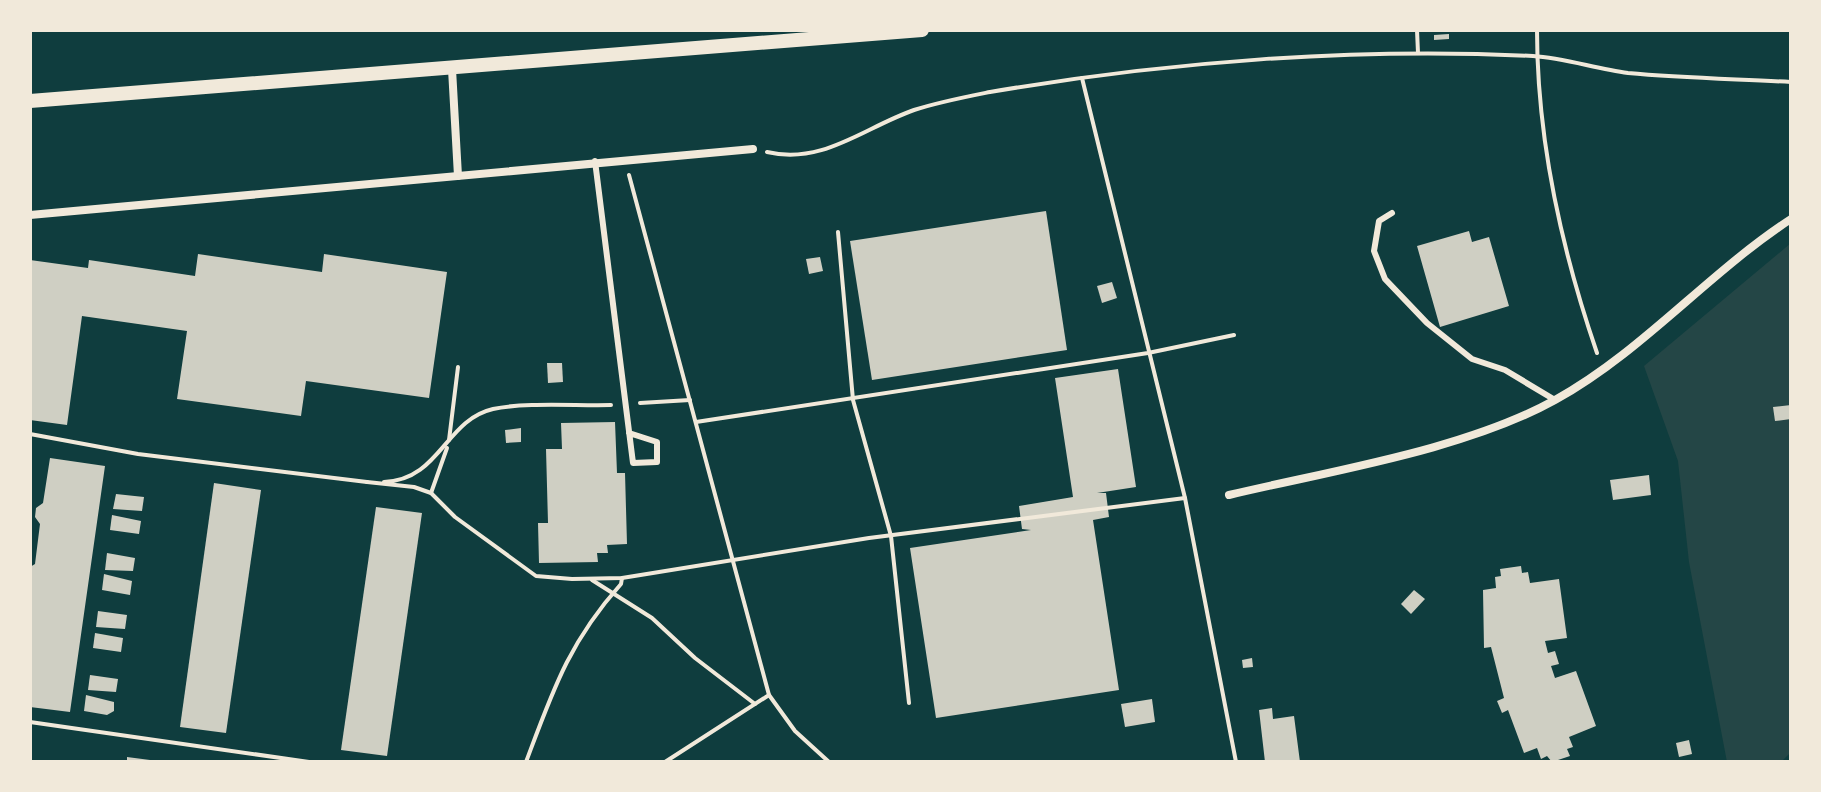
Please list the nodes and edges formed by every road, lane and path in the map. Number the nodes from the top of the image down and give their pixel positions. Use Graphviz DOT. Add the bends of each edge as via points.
graph roads {
  1 [pos="922,30"];
  2 [pos="1417,30"];
  3 [pos="1537,30"];
  4 [pos="1418,53"];
  5 [pos="1537,57"];
  6 [pos="452,69"];
  7 [pos="1082,78"];
  8 [pos="1791,82"];
  9 [pos="30,101"];
  10 [pos="753,149"];
  11 [pos="625,159"];
  12 [pos="595,161"];
  13 [pos="458,176"];
  14 [pos="1392,213"];
  15 [pos="30,215"];
  16 [pos="1791,219"];
  17 [pos="838,232"];
  18 [pos="1234,335"];
  19 [pos="1148,353"];
  20 [pos="1605,365"];
  21 [pos="458,367"];
  22 [pos="690,400"];
  23 [pos="853,400"];
  24 [pos="1555,400"];
  25 [pos="625,404"];
  26 [pos="696,422"];
  27 [pos="629,433"];
  28 [pos="30,434"];
  29 [pos="449,442"];
  30 [pos="367,482"];
  31 [pos="431,493"];
  32 [pos="1229,495"];
  33 [pos="1185,498"];
  34 [pos="891,536"];
  35 [pos="732,560"];
  36 [pos="590,578"];
  37 [pos="622,578"];
  38 [pos="613,593"];
  39 [pos="769,695"];
  40 [pos="909,703"];
  41 [pos="755,704"];
  42 [pos="30,722"];
  43 [pos="309,762"];
  44 [pos="526,762"];
  45 [pos="665,762"];
  46 [pos="829,762"];
  47 [pos="1236,762"];
  1 -- 6 [label="street"];
  2 -- 4 [label="path"];
  3 -- 5 [label="path"];
  4 -- 5 [label="path"];
  4 -- 7 [label="path"];
  5 -- 8 [label="path" via="1626,72"];
  5 -- 20 [label="path" via="1542,143 1551,188 1596,353"];
  6 -- 9 [label="street"];
  6 -- 13 [label="street"];
  7 -- 10 [label="path" via="961,97 913,111 819,154 790,157"];
  7 -- 19 [label="path"];
  10 -- 11 [label="street"];
  11 -- 12 [label="street"];
  11 -- 22 [label="path"];
  12 -- 13 [label="street"];
  12 -- 25 [label="lane"];
  13 -- 15 [label="street"];
  14 -- 24 [label="lane" via="1379,221 1375,240 1385,279 1472,359 1505,370"];
  16 -- 20 [label="street"];
  17 -- 23 [label="path"];
  18 -- 19 [label="path"];
  19 -- 23 [label="path"];
  19 -- 33 [label="path"];
  20 -- 24 [label="street"];
  21 -- 29 [label="path"];
  22 -- 25 [label="path"];
  22 -- 26 [label="path"];
  23 -- 26 [label="path"];
  23 -- 34 [label="path"];
  24 -- 32 [label="street" via="1484,431"];
  25 -- 27 [label="lane"];
  25 -- 29 [label="path" via="492,409 463,425"];
  26 -- 35 [label="path"];
  27 -- 27 [label="lane" via="633,463 657,462 657,442"];
  28 -- 30 [label="path" via="138,454"];
  29 -- 30 [label="path" via="433,462 403,481"];
  29 -- 31 [label="path"];
  30 -- 31 [label="path"];
  31 -- 36 [label="path" via="536,576"];
  33 -- 34 [label="path"];
  33 -- 47 [label="path"];
  34 -- 35 [label="path"];
  34 -- 40 [label="path"];
  35 -- 37 [label="path"];
  35 -- 39 [label="path"];
  36 -- 37 [label="path"];
  36 -- 38 [label="path"];
  37 -- 38 [label="path"];
  38 -- 41 [label="path" via="652,618"];
  38 -- 44 [label="path" via="571,649"];
  39 -- 41 [label="path"];
  39 -- 46 [label="path" via="795,731"];
  41 -- 45 [label="path"];
  42 -- 43 [label="path"];
}
